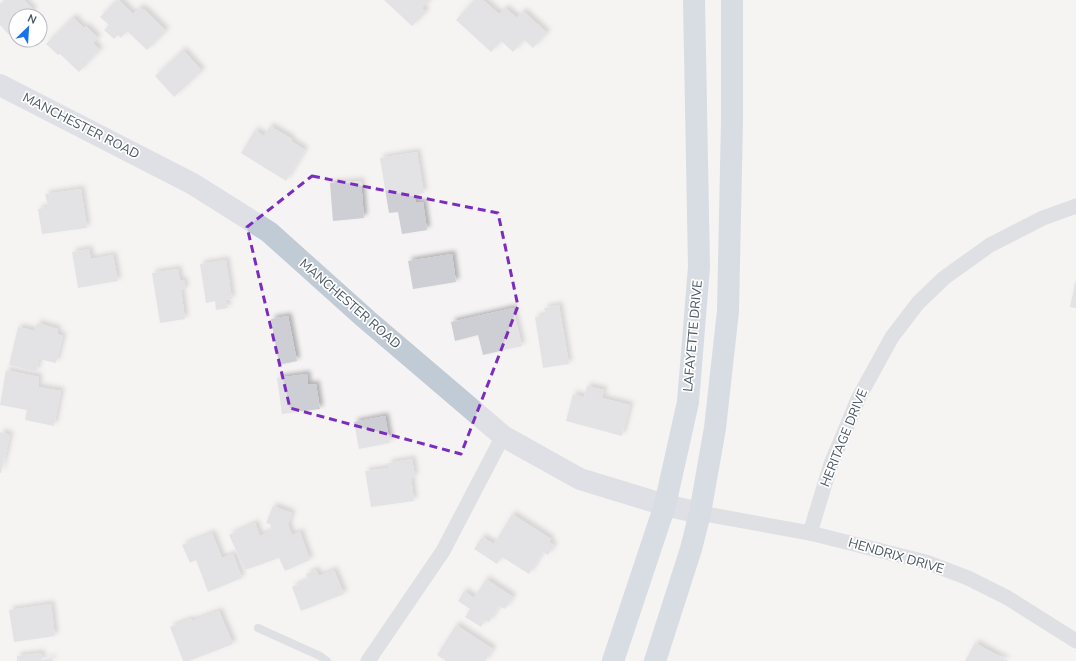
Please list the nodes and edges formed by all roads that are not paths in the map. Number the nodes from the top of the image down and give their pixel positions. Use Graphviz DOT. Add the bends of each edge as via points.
graph roads {
  1 [pos="694,0"];
  2 [pos="732,0"];
  3 [pos="0,85"];
  4 [pos="1076,206"];
  5 [pos="503,436"];
  6 [pos="665,505"];
  7 [pos="700,513"];
  8 [pos="810,533"];
  9 [pos="258,628"];
  10 [pos="1076,641"];
  11 [pos="327,661"];
  12 [pos="368,661"];
  13 [pos="613,661"];
  14 [pos="655,661"];
  1 -- 6 [label="main road, LAFAYETTE DRIVE" via="699,267 688,402"];
  2 -- 7 [label="main road" via="728,311 715,428"];
  3 -- 5 [label="street, MANCHESTER ROAD" via="193,184 269,232"];
  4 -- 8 [label="street, HERITAGE DRIVE" via="1043,218 990,245 944,278 918,303 892,337 858,397 831,464"];
  5 -- 6 [label="street, MANCHESTER ROAD" via="580,479"];
  5 -- 12 [label="street" via="443,551"];
  6 -- 7 [label="street, MANCHESTER ROAD"];
  6 -- 13 [label="main road, LAFAYETTE DRIVE"];
  7 -- 8 [label="street, HENDRIX DRIVE"];
  7 -- 14 [label="main road"];
  8 -- 10 [label="street, HENDRIX DRIVE" via="926,562 968,578 1008,598"];
  9 -- 11 [label="lane"];
}
